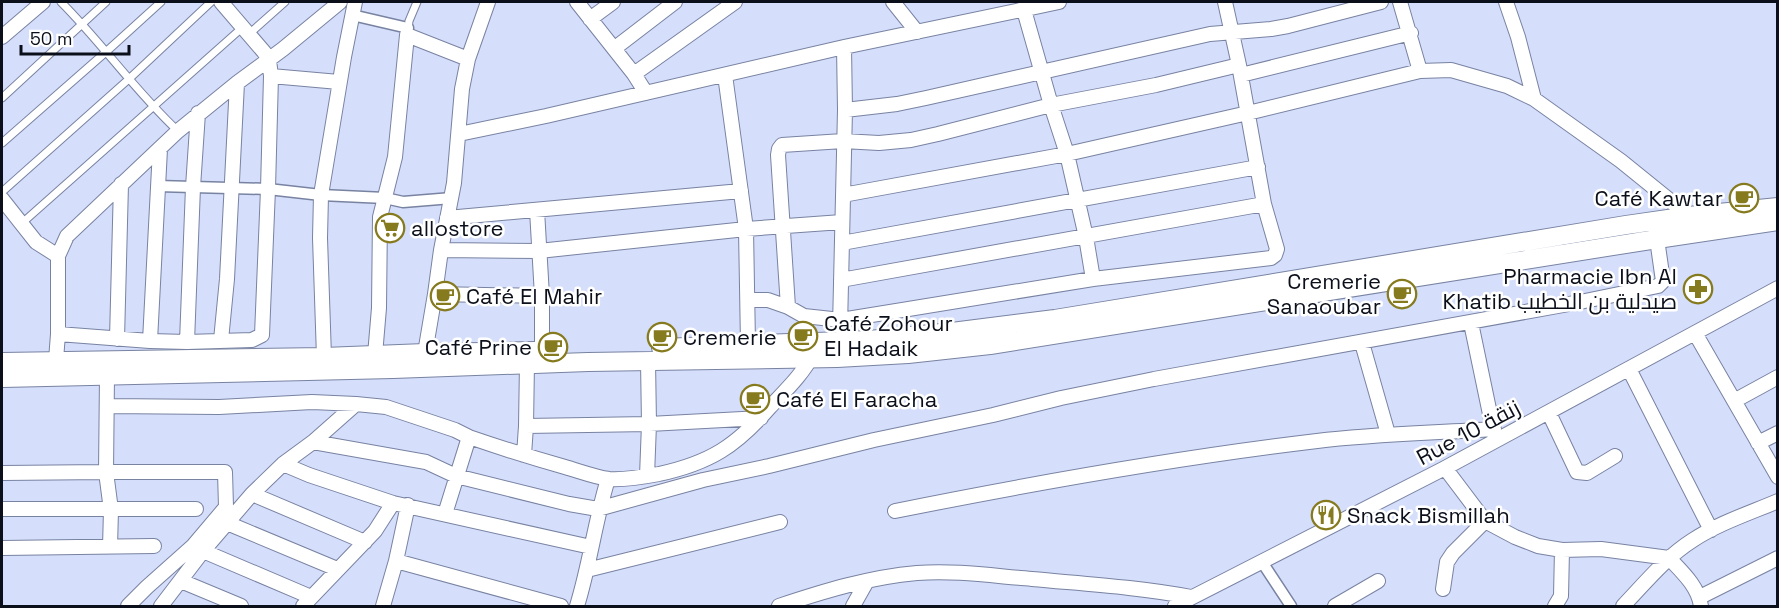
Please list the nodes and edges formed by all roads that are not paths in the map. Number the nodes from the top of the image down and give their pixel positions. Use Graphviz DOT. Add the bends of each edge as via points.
graph roads {
  1 [pos="44,2"];
  2 [pos="61,2"];
  3 [pos="106,2"];
  4 [pos="160,2"];
  5 [pos="211,2"];
  6 [pos="285,2"];
  7 [pos="340,2"];
  8 [pos="417,2"];
  9 [pos="488,2"];
  10 [pos="577,2"];
  11 [pos="613,2"];
  12 [pos="675,2"];
  13 [pos="735,2"];
  14 [pos="893,2"];
  15 [pos="1057,2"];
  16 [pos="1227,2"];
  17 [pos="1381,2"];
  18 [pos="1400,2"];
  19 [pos="1506,2"];
  20 [pos="226,3"];
  21 [pos="353,8"];
  22 [pos="1024,10"];
  23 [pos="591,19"];
  24 [pos="83,24"];
  25 [pos="246,30"];
  26 [pos="407,31"];
  27 [pos="916,32"];
  28 [pos="1232,32"];
  29 [pos="1411,33"];
  30 [pos="2,37"];
  31 [pos="844,47"];
  32 [pos="615,48"];
  33 [pos="107,51"];
  34 [pos="468,59"];
  35 [pos="269,60"];
  36 [pos="1240,70"];
  37 [pos="1042,71"];
  38 [pos="1420,71"];
  39 [pos="634,74"];
  40 [pos="724,75"];
  41 [pos="271,76"];
  42 [pos="130,78"];
  43 [pos="339,82"];
  44 [pos="237,83"];
  45 [pos="646,93"];
  46 [pos="2,98"];
  47 [pos="1534,99"];
  48 [pos="153,105"];
  49 [pos="1051,105"];
  50 [pos="845,110"];
  51 [pos="198,113"];
  52 [pos="1248,113"];
  53 [pos="178,131"];
  54 [pos="459,134"];
  55 [pos="843,141"];
  56 [pos="2,143"];
  57 [pos="160,149"];
  58 [pos="1067,154"];
  59 [pos="1258,167"];
  60 [pos="121,184"];
  61 [pos="157,186"];
  62 [pos="193,187"];
  63 [pos="231,187"];
  64 [pos="268,189"];
  65 [pos="741,191"];
  66 [pos="2,192"];
  67 [pos="321,195"];
  68 [pos="843,195"];
  69 [pos="385,198"];
  70 [pos="452,198"];
  71 [pos="2,199"];
  72 [pos="1078,201"];
  73 [pos="1264,204"];
  74 [pos="1778,207"];
  75 [pos="537,210"];
  76 [pos="1689,216"];
  77 [pos="447,218"];
  78 [pos="1778,221"];
  79 [pos="842,222"];
  80 [pos="20,224"];
  81 [pos="783,227"];
  82 [pos="746,229"];
  83 [pos="1656,230"];
  84 [pos="1086,237"];
  85 [pos="842,243"];
  86 [pos="441,250"];
  87 [pos="539,251"];
  88 [pos="58,256"];
  89 [pos="1092,279"];
  90 [pos="841,280"];
  91 [pos="1778,288"];
  92 [pos="435,294"];
  93 [pos="542,296"];
  94 [pos="748,300"];
  95 [pos="788,307"];
  96 [pos="841,320"];
  97 [pos="1472,322"];
  98 [pos="1695,333"];
  99 [pos="58,334"];
  100 [pos="117,339"];
  101 [pos="221,340"];
  102 [pos="150,341"];
  103 [pos="187,342"];
  104 [pos="820,342"];
  105 [pos="1362,343"];
  106 [pos="748,344"];
  107 [pos="838,350"];
  108 [pos="542,351"];
  109 [pos="425,353"];
  110 [pos="375,355"];
  111 [pos="324,357"];
  112 [pos="811,359"];
  113 [pos="56,360"];
  114 [pos="648,361"];
  115 [pos="2,362"];
  116 [pos="527,363"];
  117 [pos="1629,369"];
  118 [pos="107,375"];
  119 [pos="1778,377"];
  120 [pos="2,378"];
  121 [pos="1734,401"];
  122 [pos="356,404"];
  123 [pos="107,406"];
  124 [pos="1549,412"];
  125 [pos="761,418"];
  126 [pos="649,424"];
  127 [pos="526,426"];
  128 [pos="1778,433"];
  129 [pos="1388,434"];
  130 [pos="1495,435"];
  131 [pos="469,436"];
  132 [pos="312,442"];
  133 [pos="1758,443"];
  134 [pos="524,455"];
  135 [pos="1615,456"];
  136 [pos="283,464"];
  137 [pos="1445,468"];
  138 [pos="106,472"];
  139 [pos="2,473"];
  140 [pos="456,476"];
  141 [pos="647,476"];
  142 [pos="1778,477"];
  143 [pos="608,478"];
  144 [pos="252,494"];
  145 [pos="1778,501"];
  146 [pos="393,503"];
  147 [pos="408,505"];
  148 [pos="2,509"];
  149 [pos="196,509"];
  150 [pos="111,510"];
  151 [pos="598,510"];
  152 [pos="895,511"];
  153 [pos="444,514"];
  154 [pos="1485,521"];
  155 [pos="780,522"];
  156 [pos="227,523"];
  157 [pos="1711,530"];
  158 [pos="365,542"];
  159 [pos="154,546"];
  160 [pos="110,547"];
  161 [pos="591,547"];
  162 [pos="2,548"];
  163 [pos="1562,550"];
  164 [pos="203,551"];
  165 [pos="1669,558"];
  166 [pos="1778,558"];
  167 [pos="396,561"];
  168 [pos="1262,562"];
  169 [pos="337,569"];
  170 [pos="587,570"];
  171 [pos="1378,580"];
  172 [pos="181,581"];
  173 [pos="867,581"];
  174 [pos="147,587"];
  175 [pos="1443,590"];
  176 [pos="1198,599"];
  177 [pos="165,602"];
  178 [pos="307,602"];
  179 [pos="1701,602"];
  180 [pos="128,606"];
  181 [pos="241,606"];
  182 [pos="383,606"];
  183 [pos="561,606"];
  184 [pos="577,606"];
  185 [pos="779,606"];
  186 [pos="853,606"];
  187 [pos="1175,606"];
  188 [pos="1291,606"];
  189 [pos="1335,606"];
  190 [pos="1555,606"];
  191 [pos="1623,606"];
  1 -- 30 [label="street"];
  2 -- 24 [label="lane"];
  3 -- 24 [label="lane"];
  4 -- 33 [label="lane"];
  5 -- 42 [label="lane"];
  6 -- 25 [label="lane"];
  7 -- 35 [label="street"];
  8 -- 26 [label="lane"];
  9 -- 34 [label="street"];
  10 -- 23 [label="street"];
  11 -- 23 [label="street"];
  12 -- 32 [label="street"];
  13 -- 39 [label="street"];
  14 -- 27 [label="street"];
  15 -- 22 [label="street"];
  16 -- 28 [label="street"];
  17 -- 28 [label="street" via="1271,30"];
  18 -- 29 [label="street"];
  19 -- 47 [label="street"];
  20 -- 25 [label="street"];
  21 -- 26 [label="street"];
  21 -- 43 [label="street"];
  22 -- 27 [label="street"];
  22 -- 37 [label="street"];
  23 -- 32 [label="street"];
  24 -- 33 [label="lane"];
  24 -- 46 [label="lane"];
  25 -- 35 [label="street"];
  25 -- 48 [label="lane"];
  26 -- 34 [label="street"];
  26 -- 69 [label="street" via="395,157"];
  27 -- 31 [label="street"];
  28 -- 36 [label="street"];
  28 -- 37 [label="street"];
  29 -- 36 [label="street"];
  29 -- 38 [label="street"];
  31 -- 40 [label="street"];
  31 -- 50 [label="street"];
  32 -- 39 [label="street"];
  33 -- 42 [label="lane"];
  33 -- 56 [label="lane"];
  34 -- 54 [label="street"];
  35 -- 41 [label="street"];
  35 -- 44 [label="street"];
  36 -- 49 [label="street"];
  36 -- 52 [label="street"];
  37 -- 49 [label="street"];
  37 -- 50 [label="street" via="897,104"];
  38 -- 47 [label="street" via="1451,70 1507,86"];
  38 -- 52 [label="street"];
  39 -- 45 [label="street"];
  40 -- 45 [label="street"];
  40 -- 65 [label="street"];
  41 -- 43 [label="street"];
  41 -- 64 [label="street"];
  42 -- 48 [label="lane"];
  42 -- 66 [label="lane"];
  43 -- 67 [label="street"];
  44 -- 51 [label="street"];
  44 -- 63 [label="street"];
  45 -- 54 [label="street"];
  47 -- 76 [label="street"];
  48 -- 53 [label="lane"];
  48 -- 80 [label="lane"];
  49 -- 55 [label="street" via="911,140"];
  49 -- 58 [label="street"];
  50 -- 55 [label="street"];
  51 -- 53 [label="street"];
  51 -- 62 [label="street"];
  52 -- 58 [label="street"];
  52 -- 59 [label="street"];
  53 -- 57 [label="street"];
  54 -- 70 [label="street"];
  55 -- 68 [label="street"];
  55 -- 81 [label="street" via="781,147 778,155"];
  57 -- 60 [label="street"];
  57 -- 61 [label="street"];
  58 -- 68 [label="street"];
  58 -- 72 [label="street"];
  59 -- 72 [label="street"];
  59 -- 73 [label="street"];
  60 -- 88 [label="street" via="67,236"];
  60 -- 100 [label="street"];
  61 -- 62 [label="street"];
  61 -- 102 [label="street"];
  62 -- 63 [label="street"];
  62 -- 103 [label="street"];
  63 -- 64 [label="street"];
  63 -- 101 [label="street"];
  64 -- 67 [label="street"];
  64 -- 101 [label="street" via="262,332 252,340"];
  65 -- 75 [label="street"];
  65 -- 82 [label="street"];
  67 -- 69 [label="street"];
  67 -- 111 [label="street"];
  68 -- 79 [label="street"];
  69 -- 70 [label="street" via="403,202"];
  69 -- 110 [label="street" via="380,217"];
  70 -- 77 [label="street"];
  71 -- 80 [label="street"];
  72 -- 84 [label="street"];
  72 -- 85 [label="street"];
  73 -- 84 [label="street"];
  73 -- 89 [label="street" via="1277,249 1271,258"];
  74 -- 76 [label="main road"];
  75 -- 77 [label="street"];
  75 -- 87 [label="street"];
  76 -- 83 [label="main road"];
  77 -- 86 [label="street"];
  78 -- 83 [label="main road"];
  79 -- 81 [label="street"];
  79 -- 85 [label="street"];
  80 -- 88 [label="street" via="36,242"];
  81 -- 82 [label="street"];
  81 -- 95 [label="street"];
  82 -- 87 [label="street"];
  82 -- 94 [label="street"];
  83 -- 97 [label="street" via="1663,281 1658,286"];
  83 -- 107 [label="main road" via="990,345 908,354"];
  84 -- 89 [label="street"];
  84 -- 90 [label="street"];
  85 -- 90 [label="street"];
  86 -- 87 [label="street"];
  86 -- 92 [label="street"];
  87 -- 93 [label="street"];
  88 -- 99 [label="street"];
  89 -- 96 [label="street"];
  90 -- 96 [label="street"];
  91 -- 98 [label="street, Rue 10 زنقة"];
  92 -- 93 [label="street"];
  92 -- 109 [label="street"];
  93 -- 108 [label="street"];
  94 -- 95 [label="street" via="768,300"];
  94 -- 106 [label="street"];
  95 -- 96 [label="street" via="804,316"];
  96 -- 107 [label="street"];
  97 -- 105 [label="street"];
  97 -- 130 [label="street"];
  98 -- 117 [label="street, Rue 10 زنقة"];
  98 -- 121 [label="street"];
  99 -- 100 [label="street"];
  99 -- 113 [label="street"];
  100 -- 102 [label="street"];
  101 -- 103 [label="street"];
  102 -- 103 [label="street"];
  104 -- 106 [label="main road"];
  104 -- 107 [label="main road"];
  104 -- 112 [label="street"];
  105 -- 129 [label="street"];
  105 -- 151 [label="street" via="1060,398 712,478"];
  106 -- 108 [label="main road"];
  107 -- 112 [label="main road"];
  108 -- 109 [label="main road"];
  109 -- 110 [label="main road"];
  110 -- 111 [label="main road"];
  111 -- 113 [label="main road"];
  112 -- 114 [label="main road"];
  112 -- 125 [label="street"];
  113 -- 115 [label="main road"];
  114 -- 116 [label="main road"];
  114 -- 126 [label="street"];
  116 -- 118 [label="main road"];
  116 -- 127 [label="street"];
  117 -- 124 [label="street, Rue 10 زنقة"];
  117 -- 157 [label="street"];
  118 -- 120 [label="main road"];
  118 -- 123 [label="street"];
  119 -- 121 [label="street"];
  121 -- 133 [label="street"];
  122 -- 123 [label="street"];
  122 -- 131 [label="street" via="386,407"];
  122 -- 132 [label="street"];
  123 -- 138 [label="street"];
  124 -- 130 [label="street, Rue 10 زنقة"];
  124 -- 135 [label="street" via="1577,472 1587,473"];
  125 -- 126 [label="street"];
  125 -- 141 [label="street" via="716,455"];
  126 -- 127 [label="street"];
  126 -- 141 [label="street"];
  127 -- 134 [label="street"];
  128 -- 133 [label="street"];
  129 -- 130 [label="street"];
  129 -- 152 [label="street" via="1191,458"];
  130 -- 137 [label="street, Rue 10 زنقة"];
  131 -- 134 [label="street"];
  131 -- 140 [label="street"];
  132 -- 136 [label="street"];
  132 -- 140 [label="street" via="426,462"];
  133 -- 142 [label="street"];
  134 -- 143 [label="street"];
  136 -- 144 [label="street"];
  136 -- 146 [label="street"];
  137 -- 154 [label="street"];
  137 -- 168 [label="street, Rue 10 زنقة"];
  138 -- 139 [label="street"];
  138 -- 150 [label="street"];
  138 -- 174 [label="street" via="225,472 226,507 193,546"];
  140 -- 151 [label="street"];
  140 -- 153 [label="street"];
  141 -- 143 [label="street"];
  143 -- 151 [label="street"];
  144 -- 156 [label="street"];
  144 -- 158 [label="street"];
  145 -- 157 [label="street"];
  146 -- 147 [label="street"];
  146 -- 158 [label="street"];
  147 -- 153 [label="street"];
  147 -- 167 [label="street"];
  148 -- 150 [label="street"];
  149 -- 150 [label="street"];
  150 -- 160 [label="street"];
  151 -- 161 [label="street"];
  153 -- 161 [label="street"];
  154 -- 163 [label="street" via="1538,546"];
  154 -- 175 [label="street" via="1447,562"];
  155 -- 170 [label="street"];
  156 -- 164 [label="street"];
  156 -- 169 [label="street"];
  157 -- 165 [label="street"];
  158 -- 169 [label="street"];
  159 -- 160 [label="street"];
  160 -- 162 [label="street"];
  161 -- 170 [label="street"];
  163 -- 165 [label="street" via="1601,549"];
  163 -- 190 [label="street" via="1561,596"];
  164 -- 172 [label="street"];
  164 -- 178 [label="street"];
  165 -- 179 [label="street" via="1691,582"];
  165 -- 191 [label="street"];
  166 -- 179 [label="street"];
  167 -- 182 [label="street"];
  167 -- 183 [label="street"];
  168 -- 176 [label="street, Rue 10 زنقة"];
  168 -- 188 [label="street"];
  169 -- 178 [label="street"];
  170 -- 184 [label="street"];
  171 -- 189 [label="street"];
  172 -- 177 [label="street"];
  172 -- 181 [label="street"];
  173 -- 176 [label="street" via="949,572 1143,589"];
  173 -- 185 [label="street"];
  173 -- 186 [label="street"];
  174 -- 177 [label="street"];
  174 -- 180 [label="street"];
  176 -- 187 [label="street, Rue 10 زنقة"];
}
